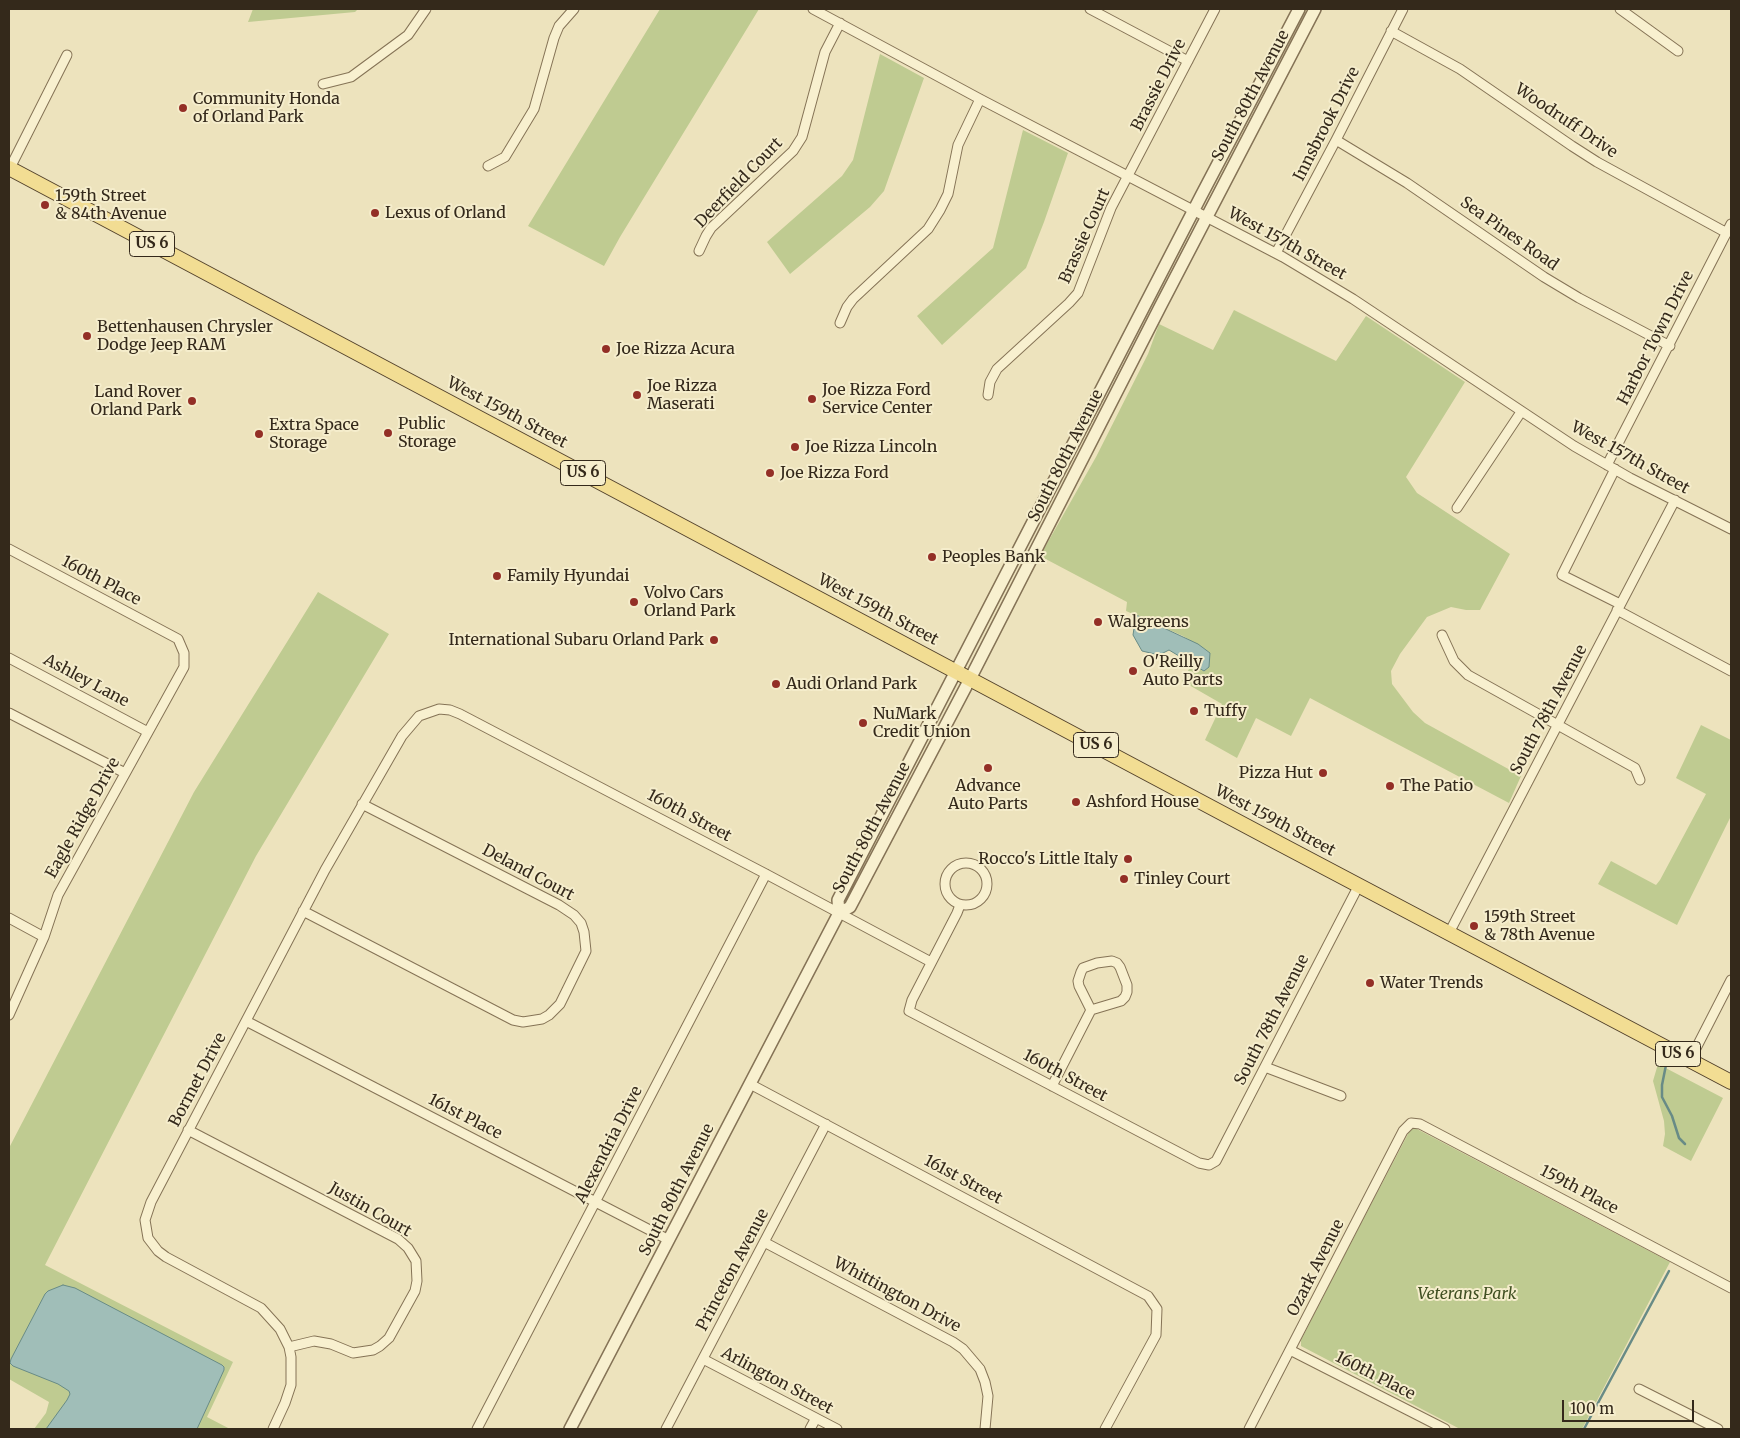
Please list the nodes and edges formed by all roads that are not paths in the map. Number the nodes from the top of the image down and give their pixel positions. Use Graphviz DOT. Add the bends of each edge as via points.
graph roads {
  1 [pos="426,9"];
  2 [pos="574,9"];
  3 [pos="813,9"];
  4 [pos="1090,9"];
  5 [pos="1215,9"];
  6 [pos="1300,9"];
  7 [pos="1315,9"];
  8 [pos="1403,9"];
  9 [pos="1620,9"];
  10 [pos="840,23"];
  11 [pos="1391,31"];
  12 [pos="1678,51"];
  13 [pos="67,55"];
  14 [pos="1188,61"];
  15 [pos="323,84"];
  16 [pos="980,99"];
  17 [pos="1336,140"];
  18 [pos="488,166"];
  19 [pos="9,168"];
  20 [pos="1129,175"];
  21 [pos="1194,210"];
  22 [pos="1207,217"];
  23 [pos="1729,228"];
  24 [pos="699,252"];
  25 [pos="1276,253"];
  26 [pos="840,323"];
  27 [pos="1670,346"];
  28 [pos="988,395"];
  29 [pos="1521,412"];
  30 [pos="1611,467"];
  31 [pos="1675,500"];
  32 [pos="1457,508"];
  33 [pos="1731,529"];
  34 [pos="9,549"];
  35 [pos="1619,607"];
  36 [pos="1442,635"];
  37 [pos="178,639"];
  38 [pos="9,658"];
  39 [pos="1731,671"];
  40 [pos="956,672"];
  41 [pos="970,679"];
  42 [pos="429,712"];
  43 [pos="9,713"];
  44 [pos="1558,724"];
  45 [pos="148,732"];
  46 [pos="125,773"];
  47 [pos="1640,780"];
  48 [pos="362,804"];
  49 [pos="766,874"];
  50 [pos="1359,885"];
  51 [pos="960,904"];
  52 [pos="303,911"];
  53 [pos="839,913"];
  54 [pos="9,918"];
  55 [pos="1449,933"];
  56 [pos="44,937"];
  57 [pos="931,962"];
  58 [pos="1731,980"];
  59 [pos="1091,1010"];
  60 [pos="9,1016"];
  61 [pos="246,1021"];
  62 [pos="1690,1060"];
  63 [pos="1265,1067"];
  64 [pos="1731,1082"];
  65 [pos="750,1084"];
  66 [pos="1052,1086"];
  67 [pos="1341,1096"];
  68 [pos="1411,1123"];
  69 [pos="826,1124"];
  70 [pos="188,1130"];
  71 [pos="1209,1165"];
  72 [pos="596,1202"];
  73 [pos="669,1240"];
  74 [pos="764,1242"];
  75 [pos="1731,1288"];
  76 [pos="289,1347"];
  77 [pos="1290,1350"];
  78 [pos="703,1359"];
  79 [pos="1638,1389"];
  80 [pos="816,1418"];
  81 [pos="273,1429"];
  82 [pos="477,1429"];
  83 [pos="570,1429"];
  84 [pos="666,1429"];
  85 [pos="810,1429"];
  86 [pos="837,1429"];
  87 [pos="985,1429"];
  88 [pos="1105,1429"];
  89 [pos="1249,1429"];
  90 [pos="1445,1429"];
  91 [pos="1718,1429"];
  1 -- 15 [label="street" via="408,35 351,78"];
  2 -- 18 [label="street" via="559,26 534,109 505,157"];
  3 -- 10 [label="street, West 157th Street"];
  4 -- 14 [label="street"];
  5 -- 14 [label="street, Brassie Drive"];
  6 -- 21 [label="street, South 80th Avenue"];
  7 -- 22 [label="street, South 80th Avenue"];
  8 -- 11 [label="street, Innsbrook Drive"];
  9 -- 12 [label="street"];
  10 -- 16 [label="street, West 157th Street"];
  10 -- 24 [label="street, Deerfield Court" via="825,52 802,138 793,151 711,228"];
  11 -- 17 [label="street, Innsbrook Drive"];
  11 -- 23 [label="street, Woodruff Drive" via="1460,69 1572,146 1649,191"];
  13 -- 19 [label="street"];
  14 -- 20 [label="street, Brassie Drive"];
  16 -- 20 [label="street, West 157th Street"];
  16 -- 26 [label="street" via="958,145 948,194 940,210 928,229 853,299"];
  17 -- 25 [label="street, Innsbrook Drive"];
  17 -- 27 [label="street, Sea Pines Road" via="1407,183 1544,278"];
  19 -- 40 [label="main road, West 159th Street / US 6"];
  20 -- 21 [label="street, West 157th Street"];
  20 -- 28 [label="street, Brassie Court" via="1112,208 1078,293 997,369"];
  21 -- 22 [label="street, West 157th Street"];
  21 -- 40 [label="street, South 80th Avenue"];
  22 -- 25 [label="street, West 157th Street"];
  22 -- 41 [label="street, South 80th Avenue"];
  23 -- 27 [label="street, Harbor Town Drive"];
  25 -- 29 [label="street, West 157th Street" via="1345,294"];
  27 -- 30 [label="street, Harbor Town Drive"];
  29 -- 30 [label="street, West 157th Street"];
  29 -- 32 [label="street"];
  30 -- 31 [label="street, West 157th Street"];
  30 -- 35 [label="street, Harbor Town Drive" via="1562,575"];
  31 -- 33 [label="street, West 157th Street"];
  31 -- 35 [label="street, South 78th Avenue"];
  34 -- 37 [label="street, 160th Place"];
  35 -- 39 [label="street"];
  35 -- 44 [label="street, South 78th Avenue"];
  36 -- 44 [label="street" via="1454,661 1468,675"];
  37 -- 45 [label="street, Eagle Ridge Drive" via="184,653 184,667"];
  38 -- 45 [label="street, Ashley Lane"];
  40 -- 41 [label="main road, West 159th Street / US 6"];
  40 -- 53 [label="street, South 80th Avenue" via="838,900"];
  41 -- 50 [label="main road, West 159th Street / US 6"];
  41 -- 53 [label="street, South 80th Avenue" via="850,907"];
  42 -- 48 [label="street, Bormet Drive" via="419,716 402,736"];
  42 -- 49 [label="street, 160th Street" via="444,710 460,714"];
  43 -- 46 [label="street"];
  44 -- 47 [label="street" via="1635,768"];
  44 -- 55 [label="street, South 78th Avenue"];
  45 -- 46 [label="street, Eagle Ridge Drive"];
  46 -- 56 [label="street, Eagle Ridge Drive" via="58,895"];
  48 -- 52 [label="street, Bormet Drive"];
  48 -- 52 [label="street, Deland Court" via="574,915 584,932 586,950 560,1004 542,1019 513,1020"];
  49 -- 53 [label="street, 160th Street"];
  49 -- 72 [label="street, Alexendria Drive"];
  50 -- 55 [label="main road, West 159th Street / US 6"];
  50 -- 63 [label="street, South 78th Avenue"];
  51 -- 51 [label="street" via="974,904 985,894 987,879 972,863 952,867 945,878 945,891"];
  51 -- 57 [label="street"];
  52 -- 61 [label="street, Bormet Drive"];
  53 -- 57 [label="street, 160th Street"];
  53 -- 65 [label="street, South 80th Avenue"];
  54 -- 56 [label="street"];
  55 -- 62 [label="main road, West 159th Street / US 6"];
  56 -- 60 [label="street, Eagle Ridge Drive"];
  57 -- 66 [label="street, 160th Street" via="910,1010"];
  58 -- 62 [label="street"];
  59 -- 59 [label="street" via="1079,986 1083,968 1097,963 1117,963 1127,985 1125,997"];
  59 -- 66 [label="street"];
  61 -- 70 [label="street, Bormet Drive"];
  61 -- 72 [label="street, 161st Place"];
  62 -- 64 [label="main road, West 159th Street / US 6"];
  63 -- 67 [label="street"];
  63 -- 71 [label="street, South 78th Avenue" via="1216,1161"];
  65 -- 69 [label="street, 161st Street"];
  65 -- 73 [label="street, South 80th Avenue"];
  66 -- 71 [label="street, 160th Street" via="1199,1163"];
  68 -- 75 [label="street, 159th Place" via="1420,1124"];
  68 -- 77 [label="street, Ozark Avenue" via="1403,1131"];
  69 -- 74 [label="street, Princeton Avenue"];
  69 -- 88 [label="street, 161st Street" via="1140,1290 1153,1300 1157,1309 1156,1335"];
  70 -- 76 [label="street, Bormet Drive" via="147,1210 148,1238 152,1246 166,1257 261,1308 277,1325"];
  70 -- 76 [label="street, Justin Court" via="398,1239 416,1261 415,1291 389,1338 380,1346 352,1353 314,1340"];
  72 -- 73 [label="street, 161st Place"];
  72 -- 82 [label="street, Alexendria Drive"];
  73 -- 83 [label="street, South 80th Avenue"];
  74 -- 78 [label="street, Princeton Avenue"];
  74 -- 87 [label="street, Whittington Drive" via="963,1349 980,1369 985,1382 988,1396"];
  76 -- 81 [label="street, Bormet Drive" via="291,1385"];
  77 -- 89 [label="street, Ozark Avenue"];
  77 -- 90 [label="street, 160th Place"];
  78 -- 80 [label="street, Arlington Street"];
  78 -- 84 [label="street, Princeton Avenue"];
  79 -- 91 [label="street"];
  80 -- 85 [label="street"];
  80 -- 86 [label="street, Arlington Street"];
}
